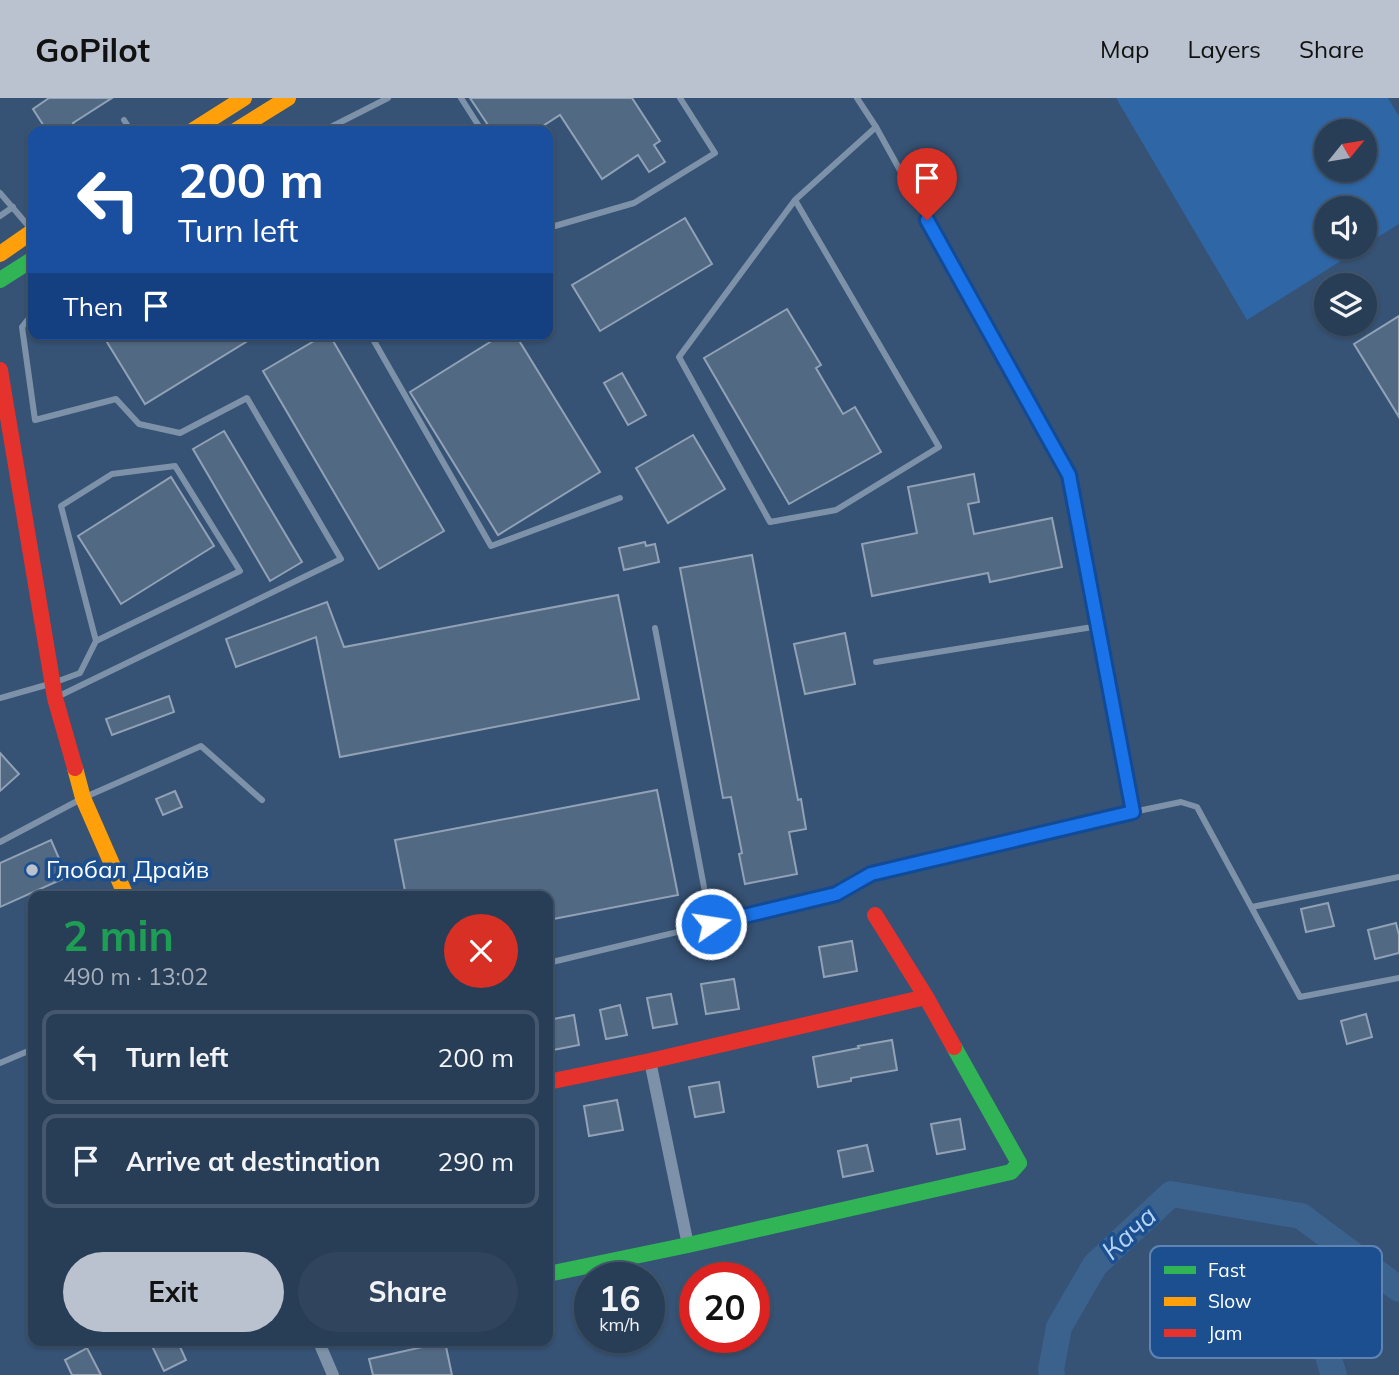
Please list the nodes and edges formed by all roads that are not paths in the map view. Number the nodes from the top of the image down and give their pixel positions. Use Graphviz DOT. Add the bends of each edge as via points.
graph roads {
  1 [pos="244,98"];
  2 [pos="288,98"];
  3 [pos="388,98"];
  4 [pos="461,98"];
  5 [pos="680,98"];
  6 [pos="856,98"];
  7 [pos="124,121"];
  8 [pos="128,126"];
  9 [pos="200,126"];
  10 [pos="246,126"];
  11 [pos="333,126"];
  12 [pos="479,126"];
  13 [pos="876,127"];
  14 [pos="0,193"];
  15 [pos="795,200"];
  16 [pos="13,207"];
  17 [pos="0,216"];
  18 [pos="28,225"];
  19 [pos="553,227"];
  20 [pos="28,234"];
  21 [pos="0,254"];
  22 [pos="28,262"];
  23 [pos="0,280"];
  24 [pos="28,319"];
  25 [pos="373,340"];
  26 [pos="0,370"];
  27 [pos="620,498"];
  28 [pos="1099,626"];
  29 [pos="655,628"];
  30 [pos="96,641"];
  31 [pos="876,662"];
  32 [pos="54,691"];
  33 [pos="0,698"];
  34 [pos="83,798"];
  35 [pos="262,800"];
  36 [pos="1133,812"];
  37 [pos="0,842"];
  38 [pos="1399,877"];
  39 [pos="125,891"];
  40 [pos="1252,906"];
  41 [pos="875,915"];
  42 [pos="711,924"];
  43 [pos="553,961"];
  44 [pos="1399,978"];
  45 [pos="926,997"];
  46 [pos="28,1051"];
  47 [pos="650,1060"];
  48 [pos="0,1063"];
  49 [pos="553,1081"];
  50 [pos="688,1245"];
  51 [pos="553,1273"];
  52 [pos="321,1346"];
  53 [pos="333,1375"];
  1 -- 9 [label="main road"];
  2 -- 10 [label="main road"];
  3 -- 11 [label="lane"];
  4 -- 12 [label="lane"];
  5 -- 19 [label="lane" via="715,153 634,203"];
  6 -- 13 [label="lane"];
  7 -- 8 [label="lane"];
  13 -- 15 [label="lane"];
  13 -- 28 [label="lane" via="1069,475"];
  14 -- 16 [label="lane"];
  15 -- 15 [label="lane" via="679,357 770,522 836,510 939,447"];
  16 -- 17 [label="lane"];
  16 -- 18 [label="lane"];
  20 -- 21 [label="main road"];
  22 -- 23 [label="main road"];
  24 -- 32 [label="lane" via="22,327 35,420 116,399 139,424 180,433 247,398 341,559"];
  25 -- 27 [label="lane" via="491,546"];
  26 -- 32 [label="main road"];
  28 -- 31 [label="lane"];
  28 -- 36 [label="lane"];
  29 -- 42 [label="lane"];
  30 -- 30 [label="lane" via="240,571 175,466 112,474 61,506"];
  30 -- 32 [label="lane" via="80,673"];
  32 -- 33 [label="lane"];
  32 -- 34 [label="main road"];
  34 -- 35 [label="lane" via="201,746"];
  34 -- 37 [label="lane"];
  34 -- 39 [label="main road"];
  36 -- 40 [label="lane" via="1181,802 1197,807"];
  36 -- 42 [label="lane" via="871,874 836,894"];
  38 -- 40 [label="lane"];
  40 -- 44 [label="lane" via="1300,997"];
  41 -- 45 [label="main road"];
  42 -- 43 [label="lane"];
  45 -- 47 [label="main road"];
  45 -- 50 [label="main road" via="1019,1163 1011,1172"];
  46 -- 48 [label="lane"];
  47 -- 49 [label="main road"];
  47 -- 50 [label="street"];
  50 -- 51 [label="main road"];
  52 -- 53 [label="street"];
}
